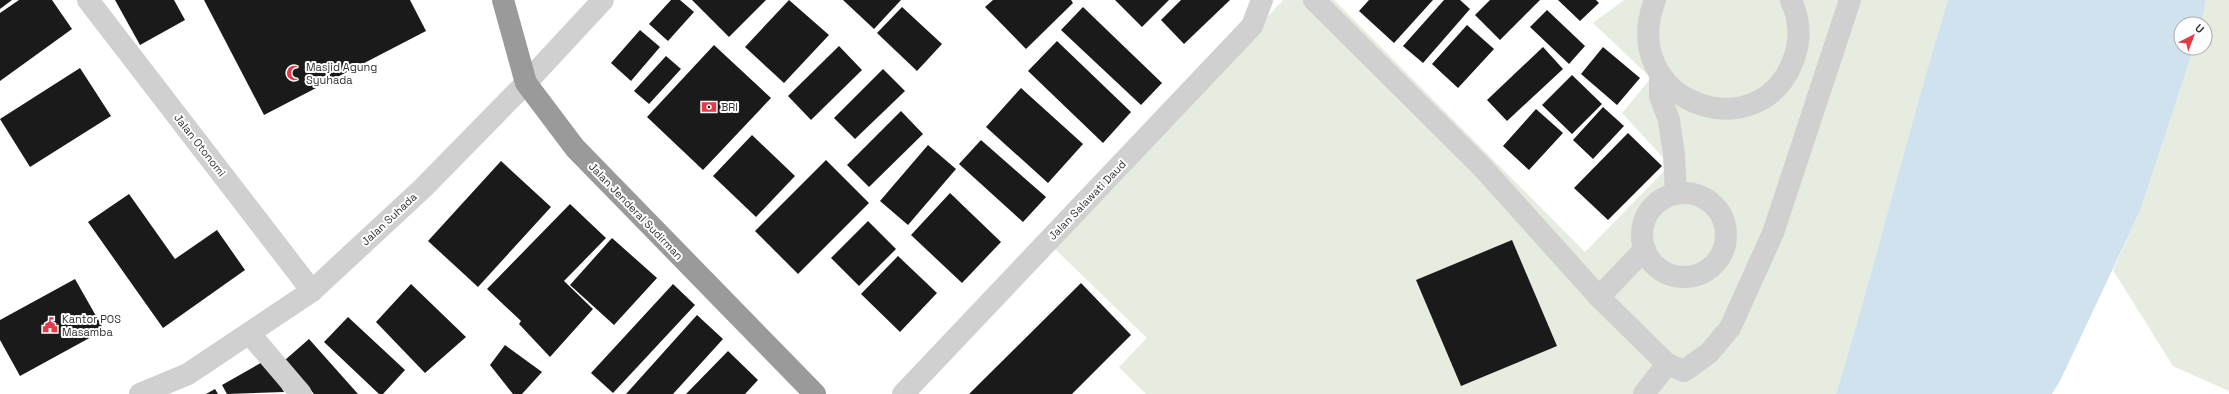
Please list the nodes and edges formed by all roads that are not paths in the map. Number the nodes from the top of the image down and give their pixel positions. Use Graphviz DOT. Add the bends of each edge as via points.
graph roads {
  1 [pos="88,0"];
  2 [pos="503,0"];
  3 [pos="603,0"];
  4 [pos="1262,0"];
  5 [pos="1314,0"];
  6 [pos="1655,0"];
  7 [pos="1791,0"];
  8 [pos="1850,0"];
  9 [pos="1660,74"];
  10 [pos="526,83"];
  11 [pos="1688,100"];
  12 [pos="1669,120"];
  13 [pos="1676,194"];
  14 [pos="1645,249"];
  15 [pos="312,291"];
  16 [pos="1599,297"];
  17 [pos="249,333"];
  18 [pos="1667,364"];
  19 [pos="140,394"];
  20 [pos="302,394"];
  21 [pos="815,394"];
  22 [pos="902,394"];
  23 [pos="1644,394"];
  1 -- 15 [label="street, Jalan Otonomi"];
  2 -- 10 [label="highway, Jalan Jenderal Sudirman"];
  3 -- 10 [label="street, Jalan Suhada"];
  4 -- 22 [label="street, Jalan Salawati Daud" via="1252,26"];
  5 -- 16 [label="street" via="1482,167"];
  6 -- 9 [label="street" via="1649,19 1648,38 1651,57"];
  7 -- 11 [label="street" via="1796,11 1799,31 1797,51 1790,71 1777,87 1761,99 1743,106 1724,109 1705,107"];
  8 -- 18 [label="street" via="1773,233 1730,328 1709,353 1684,371"];
  9 -- 11 [label="street" via="1672,88"];
  9 -- 12 [label="street" via="1660,96"];
  10 -- 15 [label="street, Jalan Suhada" via="423,188"];
  10 -- 21 [label="highway, Jalan Jenderal Sudirman" via="574,148"];
  11 -- 12 [label="street"];
  12 -- 13 [label="street"];
  13 -- 14 [label="street" via="1664,198 1653,207 1646,218 1642,234"];
  13 -- 14 [label="street" via="1703,197 1714,205 1722,217 1726,230 1726,245 1720,258 1710,269 1696,276 1680,277 1665,273 1653,262"];
  14 -- 16 [label="street"];
  15 -- 17 [label="street, Jalan Suhada"];
  16 -- 18 [label="street"];
  17 -- 19 [label="street, Jalan Suhada" via="188,374"];
  17 -- 20 [label="street"];
  18 -- 23 [label="street"];
}
